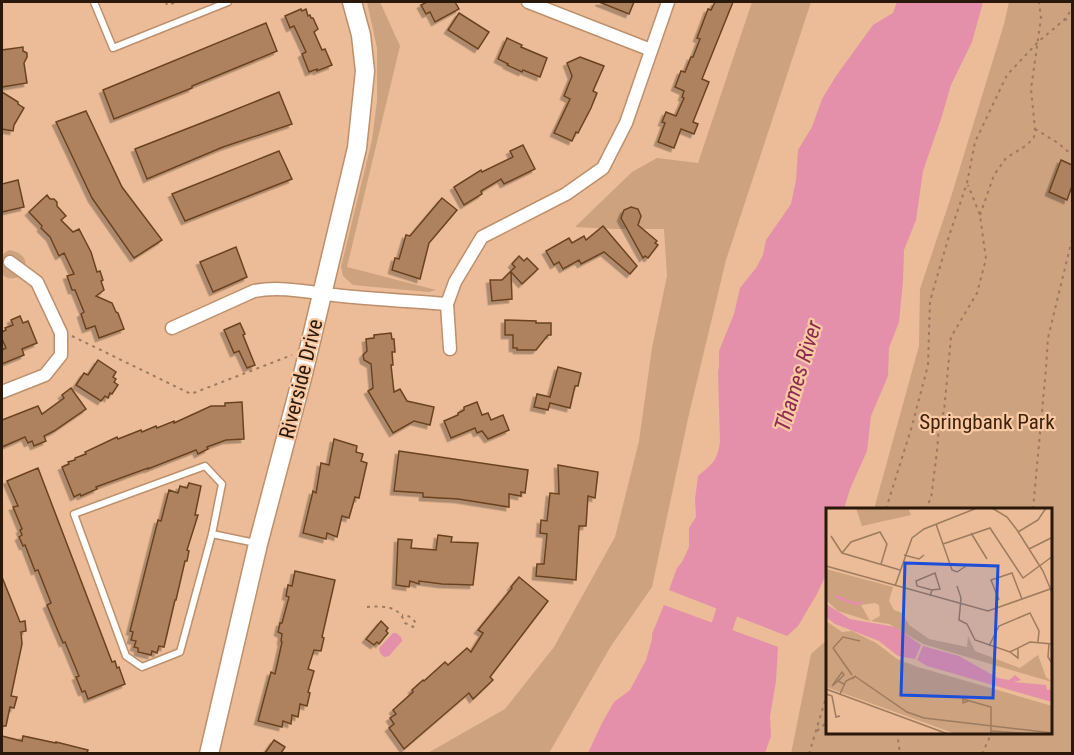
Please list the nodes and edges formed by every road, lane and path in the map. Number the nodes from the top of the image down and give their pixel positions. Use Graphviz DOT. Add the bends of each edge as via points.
graph roads {
  1 [pos="94,2"];
  2 [pos="166,2"];
  3 [pos="177,2"];
  4 [pos="228,2"];
  5 [pos="352,2"];
  6 [pos="528,2"];
  7 [pos="668,2"];
  8 [pos="1039,2"];
  9 [pos="1072,9"];
  10 [pos="1072,18"];
  11 [pos="1064,20"];
  12 [pos="1038,42"];
  13 [pos="651,50"];
  14 [pos="1035,129"];
  15 [pos="1072,155"];
  16 [pos="967,183"];
  17 [pos="980,214"];
  18 [pos="1072,239"];
  19 [pos="10,262"];
  20 [pos="322,294"];
  21 [pos="447,304"];
  22 [pos="172,328"];
  23 [pos="61,333"];
  24 [pos="450,349"];
  25 [pos="308,355"];
  26 [pos="2,392"];
  27 [pos="886,508"];
  28 [pos="925,508"];
  29 [pos="1033,508"];
  30 [pos="212,534"];
  31 [pos="258,544"];
  32 [pos="367,607"];
  33 [pos="402,615"];
  34 [pos="826,698"];
  35 [pos="826,723"];
  36 [pos="817,731"];
  37 [pos="897,734"];
  38 [pos="991,734"];
  39 [pos="209,753"];
  40 [pos="809,753"];
  41 [pos="900,753"];
  42 [pos="982,753"];
  1 -- 4 [label="lane" via="113,48"];
  2 -- 3 [label="path"];
  5 -- 20 [label="main road, Riverside Drive" via="360,35 364,82 357,148"];
  6 -- 13 [label="street"];
  7 -- 13 [label="street"];
  8 -- 12 [label="path"];
  9 -- 11 [label="path"];
  10 -- 11 [label="path"];
  11 -- 12 [label="path"];
  12 -- 14 [label="path" via="1031,90"];
  12 -- 16 [label="path" via="1006,75 975,142"];
  13 -- 21 [label="street" via="626,123 603,168 566,194 482,237 455,282"];
  14 -- 15 [label="path"];
  14 -- 17 [label="path" via="1027,145 1006,158 994,175"];
  16 -- 17 [label="path"];
  16 -- 27 [label="path" via="930,301 928,365"];
  17 -- 28 [label="path" via="986,259 977,293 951,337 931,499"];
  18 -- 29 [label="path" via="1048,338"];
  19 -- 23 [label="street" via="38,282"];
  20 -- 21 [label="street"];
  20 -- 22 [label="street" via="254,291"];
  20 -- 25 [label="main road, Riverside Drive"];
  21 -- 24 [label="street"];
  23 -- 25 [label="path" via="191,394 297,353"];
  23 -- 26 [label="street" via="61,355 45,375"];
  25 -- 31 [label="main road, Riverside Drive"];
  30 -- 30 [label="lane" via="180,652 142,667 126,656 74,514 204,466 222,484"];
  30 -- 31 [label="lane"];
  31 -- 39 [label="main road, Riverside Drive"];
  32 -- 33 [label="path" via="390,607"];
  33 -- 33 [label="path" via="405,623 415,626 412,618"];
  34 -- 36 [label="path"];
  35 -- 36 [label="path"];
  36 -- 40 [label="path"];
  37 -- 41 [label="path"];
  38 -- 42 [label="path"];
}
